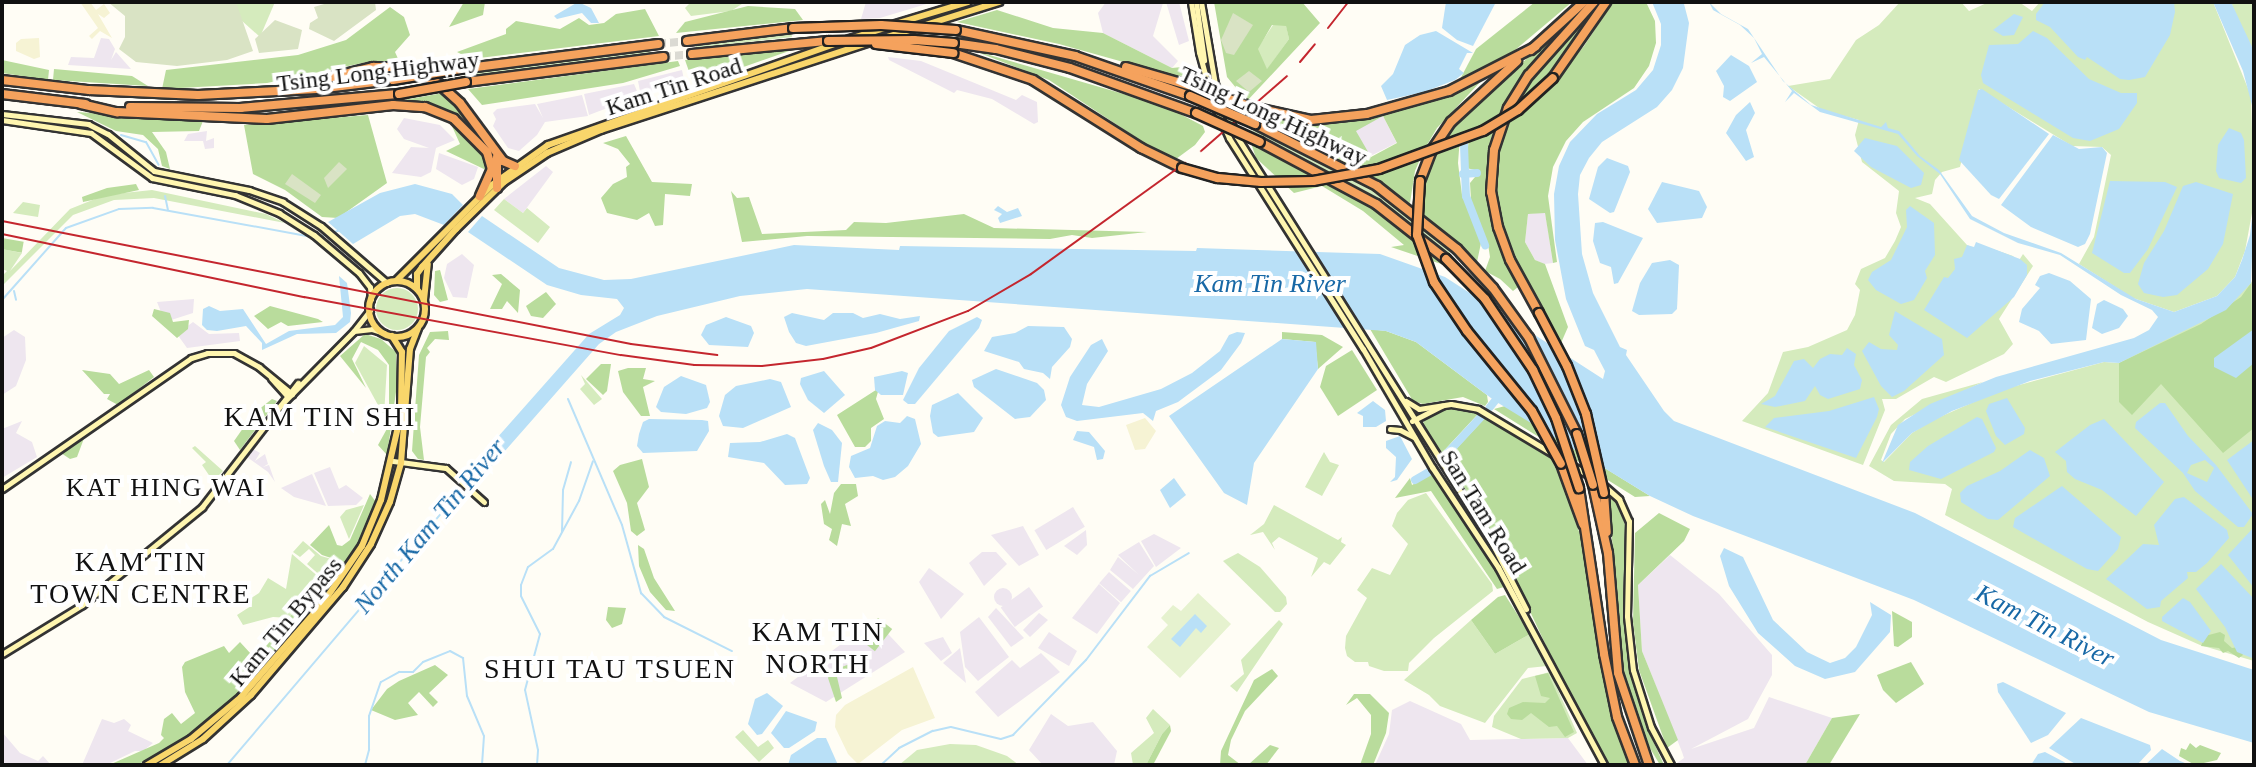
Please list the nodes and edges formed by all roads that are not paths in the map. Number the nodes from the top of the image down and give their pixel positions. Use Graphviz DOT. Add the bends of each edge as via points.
graph roads {
  1 [pos="968,2"];
  2 [pos="999,2"];
  3 [pos="1196,2"];
  4 [pos="1584,2"];
  5 [pos="1594,2"];
  6 [pos="1606,2"];
  7 [pos="687,41"];
  8 [pos="658,44"];
  9 [pos="1535,47"];
  10 [pos="954,48"];
  11 [pos="692,54"];
  12 [pos="663,57"];
  13 [pos="1101,64"];
  14 [pos="1204,69"];
  15 [pos="2,80"];
  16 [pos="692,93"];
  17 [pos="2,94"];
  18 [pos="256,94"];
  19 [pos="707,96"];
  20 [pos="81,104"];
  21 [pos="2,114"];
  22 [pos="2,120"];
  23 [pos="495,151"];
  24 [pos="515,166"];
  25 [pos="499,178"];
  26 [pos="497,188"];
  27 [pos="480,196"];
  28 [pos="454,227"];
  29 [pos="437,250"];
  30 [pos="396,281"];
  31 [pos="387,283"];
  32 [pos="417,289"];
  33 [pos="371,299"];
  34 [pos="424,300"];
  35 [pos="370,310"];
  36 [pos="418,328"];
  37 [pos="353,332"];
  38 [pos="388,335"];
  39 [pos="271,377"];
  40 [pos="278,381"];
  41 [pos="300,382"];
  42 [pos="289,395"];
  43 [pos="1402,398"];
  44 [pos="1445,405"];
  45 [pos="1427,408"];
  46 [pos="1411,419"];
  47 [pos="1390,429"];
  48 [pos="1417,441"];
  49 [pos="1431,449"];
  50 [pos="393,461"];
  51 [pos="1429,461"];
  52 [pos="401,463"];
  53 [pos="2,489"];
  54 [pos="1600,496"];
  55 [pos="1578,500"];
  56 [pos="484,502"];
  57 [pos="1531,623"];
  58 [pos="2,654"];
  59 [pos="147,765"];
  60 [pos="161,765"];
  61 [pos="1604,765"];
  62 [pos="1635,765"];
  63 [pos="1649,765"];
  64 [pos="1671,765"];
  1 -- 16 [label="main road, Kam Tin Road"];
  2 -- 19 [label="main road, Kam Tin Road"];
  3 -- 14 [label="main road"];
  3 -- 14 [label="main road"];
  3 -- 43 [label="main road" via="1221,104 1256,172"];
  4 -- 9 [label="highway"];
  5 -- 54 [label="highway, bridge" via="1529,75 1508,108 1494,150 1491,192 1510,260 1567,366 1586,414"];
  6 -- 10 [label="highway, bridge" via="1553,78 1518,110 1483,131 1379,169 1313,181 1218,178 1182,168 1033,80"];
  7 -- 13 [label="highway, Tsing Long Highway, bridge" via="793,28 881,25 956,30"];
  8 -- 18 [label="highway, Tsing Long Highway, bridge"];
  9 -- 13 [label="highway, bridge" via="1449,91 1367,114 1311,120"];
  9 -- 55 [label="highway, bridge" via="1479,93 1432,150 1420,181 1416,223 1430,274 1453,313 1539,421"];
  10 -- 11 [label="highway, Tsing Long Highway, bridge" via="914,40 828,41"];
  10 -- 55 [label="highway, Tsing Long Highway, bridge" via="996,49 1070,68 1196,113 1365,197 1446,259 1485,299 1533,370 1556,418"];
  12 -- 20 [label="highway, Tsing Long Highway, bridge" via="399,94 241,108"];
  13 -- 54 [label="highway, Tsing Long Highway, bridge" via="1255,124 1377,186 1457,249 1493,288 1539,354"];
  14 -- 46 [label="main road" via="1231,142"];
  15 -- 18 [label="highway, Tsing Long Highway" via="134,93"];
  16 -- 19 [label="main road"];
  16 -- 24 [label="main road, Kam Tin Road" via="557,141"];
  17 -- 20 [label="highway, Tsing Long Highway"];
  18 -- 23 [label="highway" via="373,67 410,69 448,91"];
  19 -- 26 [label="main road, Kam Tin Road" via="563,145"];
  20 -- 27 [label="highway" via="117,112 267,119 393,105 425,107 454,119 487,152 492,169"];
  21 -- 31 [label="main road" via="93,126 154,171 258,192 311,218"];
  22 -- 33 [label="main road" via="91,133 152,178 235,195 279,213 340,256 368,284"];
  23 -- 24 [label="highway"];
  23 -- 25 [label="highway"];
  24 -- 25 [label="main road, Kam Tin Road"];
  25 -- 26 [label="highway"];
  25 -- 27 [label="main road, Kam Tin Road"];
  26 -- 28 [label="main road, Kam Tin Road"];
  27 -- 28 [label="main road, Kam Tin Road"];
  28 -- 29 [label="main road, Kam Tin Road"];
  28 -- 30 [label="main road, Kam Tin Road"];
  29 -- 32 [label="main road, Kam Tin Road" via="417,274"];
  29 -- 34 [label="main road" via="426,268"];
  30 -- 31 [label="main road"];
  30 -- 32 [label="main road"];
  31 -- 33 [label="main road"];
  32 -- 34 [label="main road"];
  33 -- 35 [label="main road"];
  34 -- 36 [label="main road"];
  35 -- 37 [label="main road"];
  35 -- 38 [label="main road" via="374,324"];
  36 -- 38 [label="main road"];
  36 -- 52 [label="main road, Kam Tin Bypass" via="410,349"];
  37 -- 38 [label="main road" via="372,329"];
  37 -- 41 [label="main road"];
  38 -- 50 [label="main road, Kam Tin Bypass" via="402,352 403,365"];
  39 -- 40 [label="main road"];
  39 -- 42 [label="main road"];
  39 -- 53 [label="main road" via="234,353 191,358"];
  40 -- 41 [label="main road"];
  40 -- 42 [label="main road"];
  41 -- 42 [label="main road"];
  42 -- 58 [label="main road" via="202,507 82,605"];
  43 -- 45 [label="main road" via="1415,408"];
  43 -- 46 [label="main road"];
  44 -- 45 [label="main road"];
  44 -- 46 [label="main road"];
  44 -- 64 [label="main road" via="1492,416 1606,486 1623,506 1630,528 1627,616 1633,670 1651,727"];
  45 -- 46 [label="main road"];
  46 -- 48 [label="main road, San Tam Road"];
  46 -- 49 [label="main road, San Tam Road"];
  47 -- 48 [label="main road"];
  48 -- 51 [label="main road, San Tam Road"];
  49 -- 51 [label="main road"];
  49 -- 57 [label="main road, San Tam Road" via="1505,563"];
  50 -- 52 [label="main road"];
  50 -- 59 [label="main road, Kam Tin Bypass" via="362,546 323,603 217,720"];
  51 -- 57 [label="main road, San Tam Road"];
  52 -- 56 [label="main road" via="443,467"];
  52 -- 60 [label="main road, Kam Tin Bypass" via="377,532 343,587 244,703 203,739"];
  54 -- 63 [label="highway" via="1618,673"];
  55 -- 62 [label="highway, Tsing Long Highway" via="1617,717"];
  57 -- 61 [label="main road, San Tam Road"];
}
